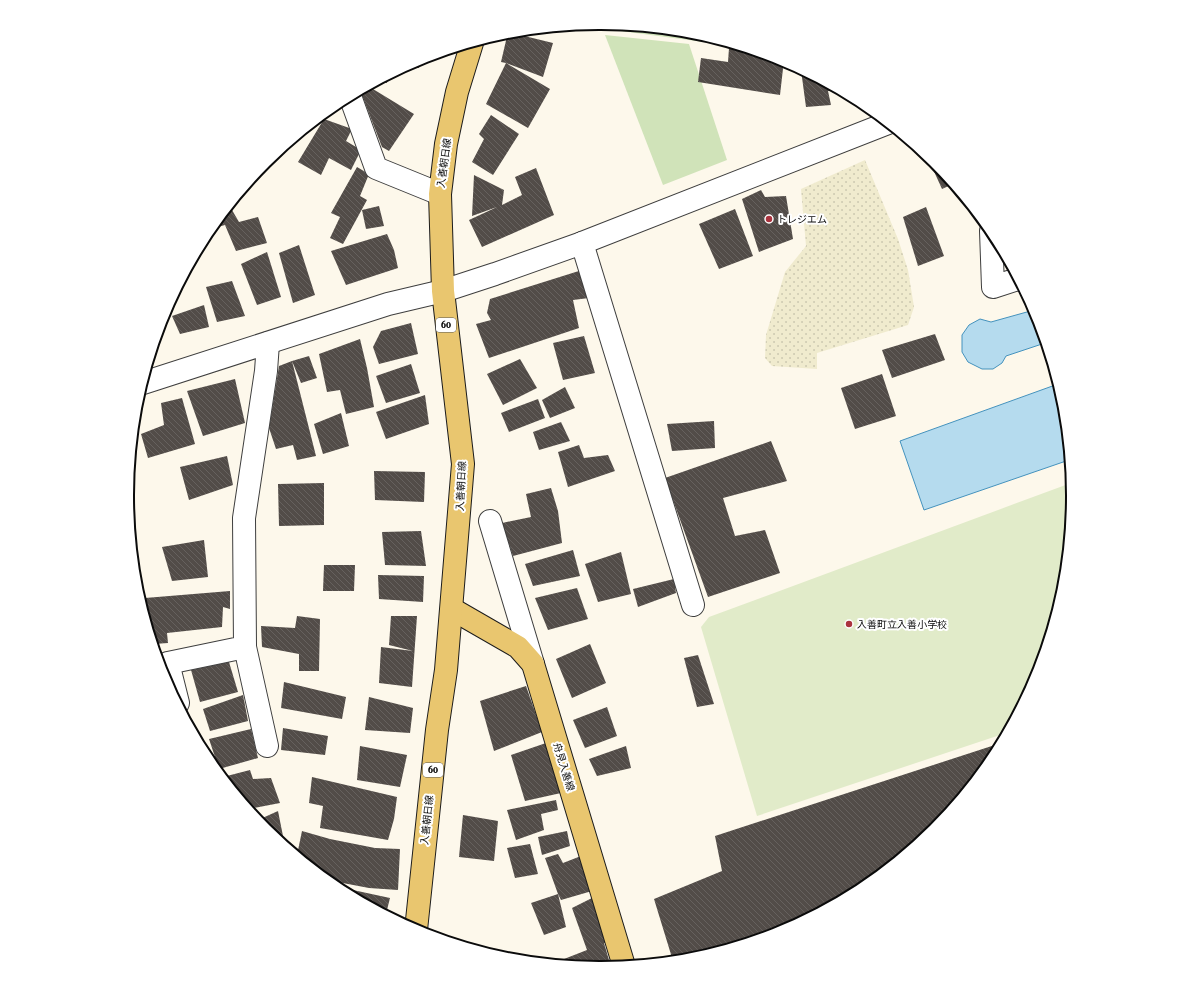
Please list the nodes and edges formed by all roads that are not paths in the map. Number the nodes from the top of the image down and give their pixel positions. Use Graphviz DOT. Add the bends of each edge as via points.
graph roads {
  1 [pos="470,49"];
  2 [pos="352,101"];
  3 [pos="879,123"];
  4 [pos="440,194"];
  5 [pos="582,243"];
  6 [pos="991,244"];
  7 [pos="1012,281"];
  8 [pos="443,291"];
  9 [pos="268,343"];
  10 [pos="149,381"];
  11 [pos="490,521"];
  12 [pos="693,605"];
  13 [pos="452,610"];
  14 [pos="244,647"];
  15 [pos="533,664"];
  16 [pos="172,677"];
  17 [pos="267,746"];
  18 [pos="417,924"];
  19 [pos="622,960"];
  1 -- 4 [label="main road, 入善朝日線 / 60" via="446,144"];
  2 -- 4 [label="street" via="376,168"];
  3 -- 5 [label="street"];
  4 -- 8 [label="main road, 入善朝日線 / 60"];
  5 -- 8 [label="street"];
  5 -- 12 [label="street"];
  6 -- 7 [label="street" via="993,287"];
  8 -- 9 [label="street" via="388,304"];
  8 -- 13 [label="main road, 入善朝日線 / 60" via="463,464"];
  9 -- 10 [label="street"];
  9 -- 14 [label="street" via="244,518"];
  11 -- 15 [label="street"];
  13 -- 15 [label="main road, 舟見入善線" via="518,647"];
  13 -- 18 [label="main road, 入善朝日線 / 60"];
  14 -- 16 [label="street" via="168,663"];
  14 -- 17 [label="street"];
  15 -- 19 [label="main road, 舟見入善線"];
}
